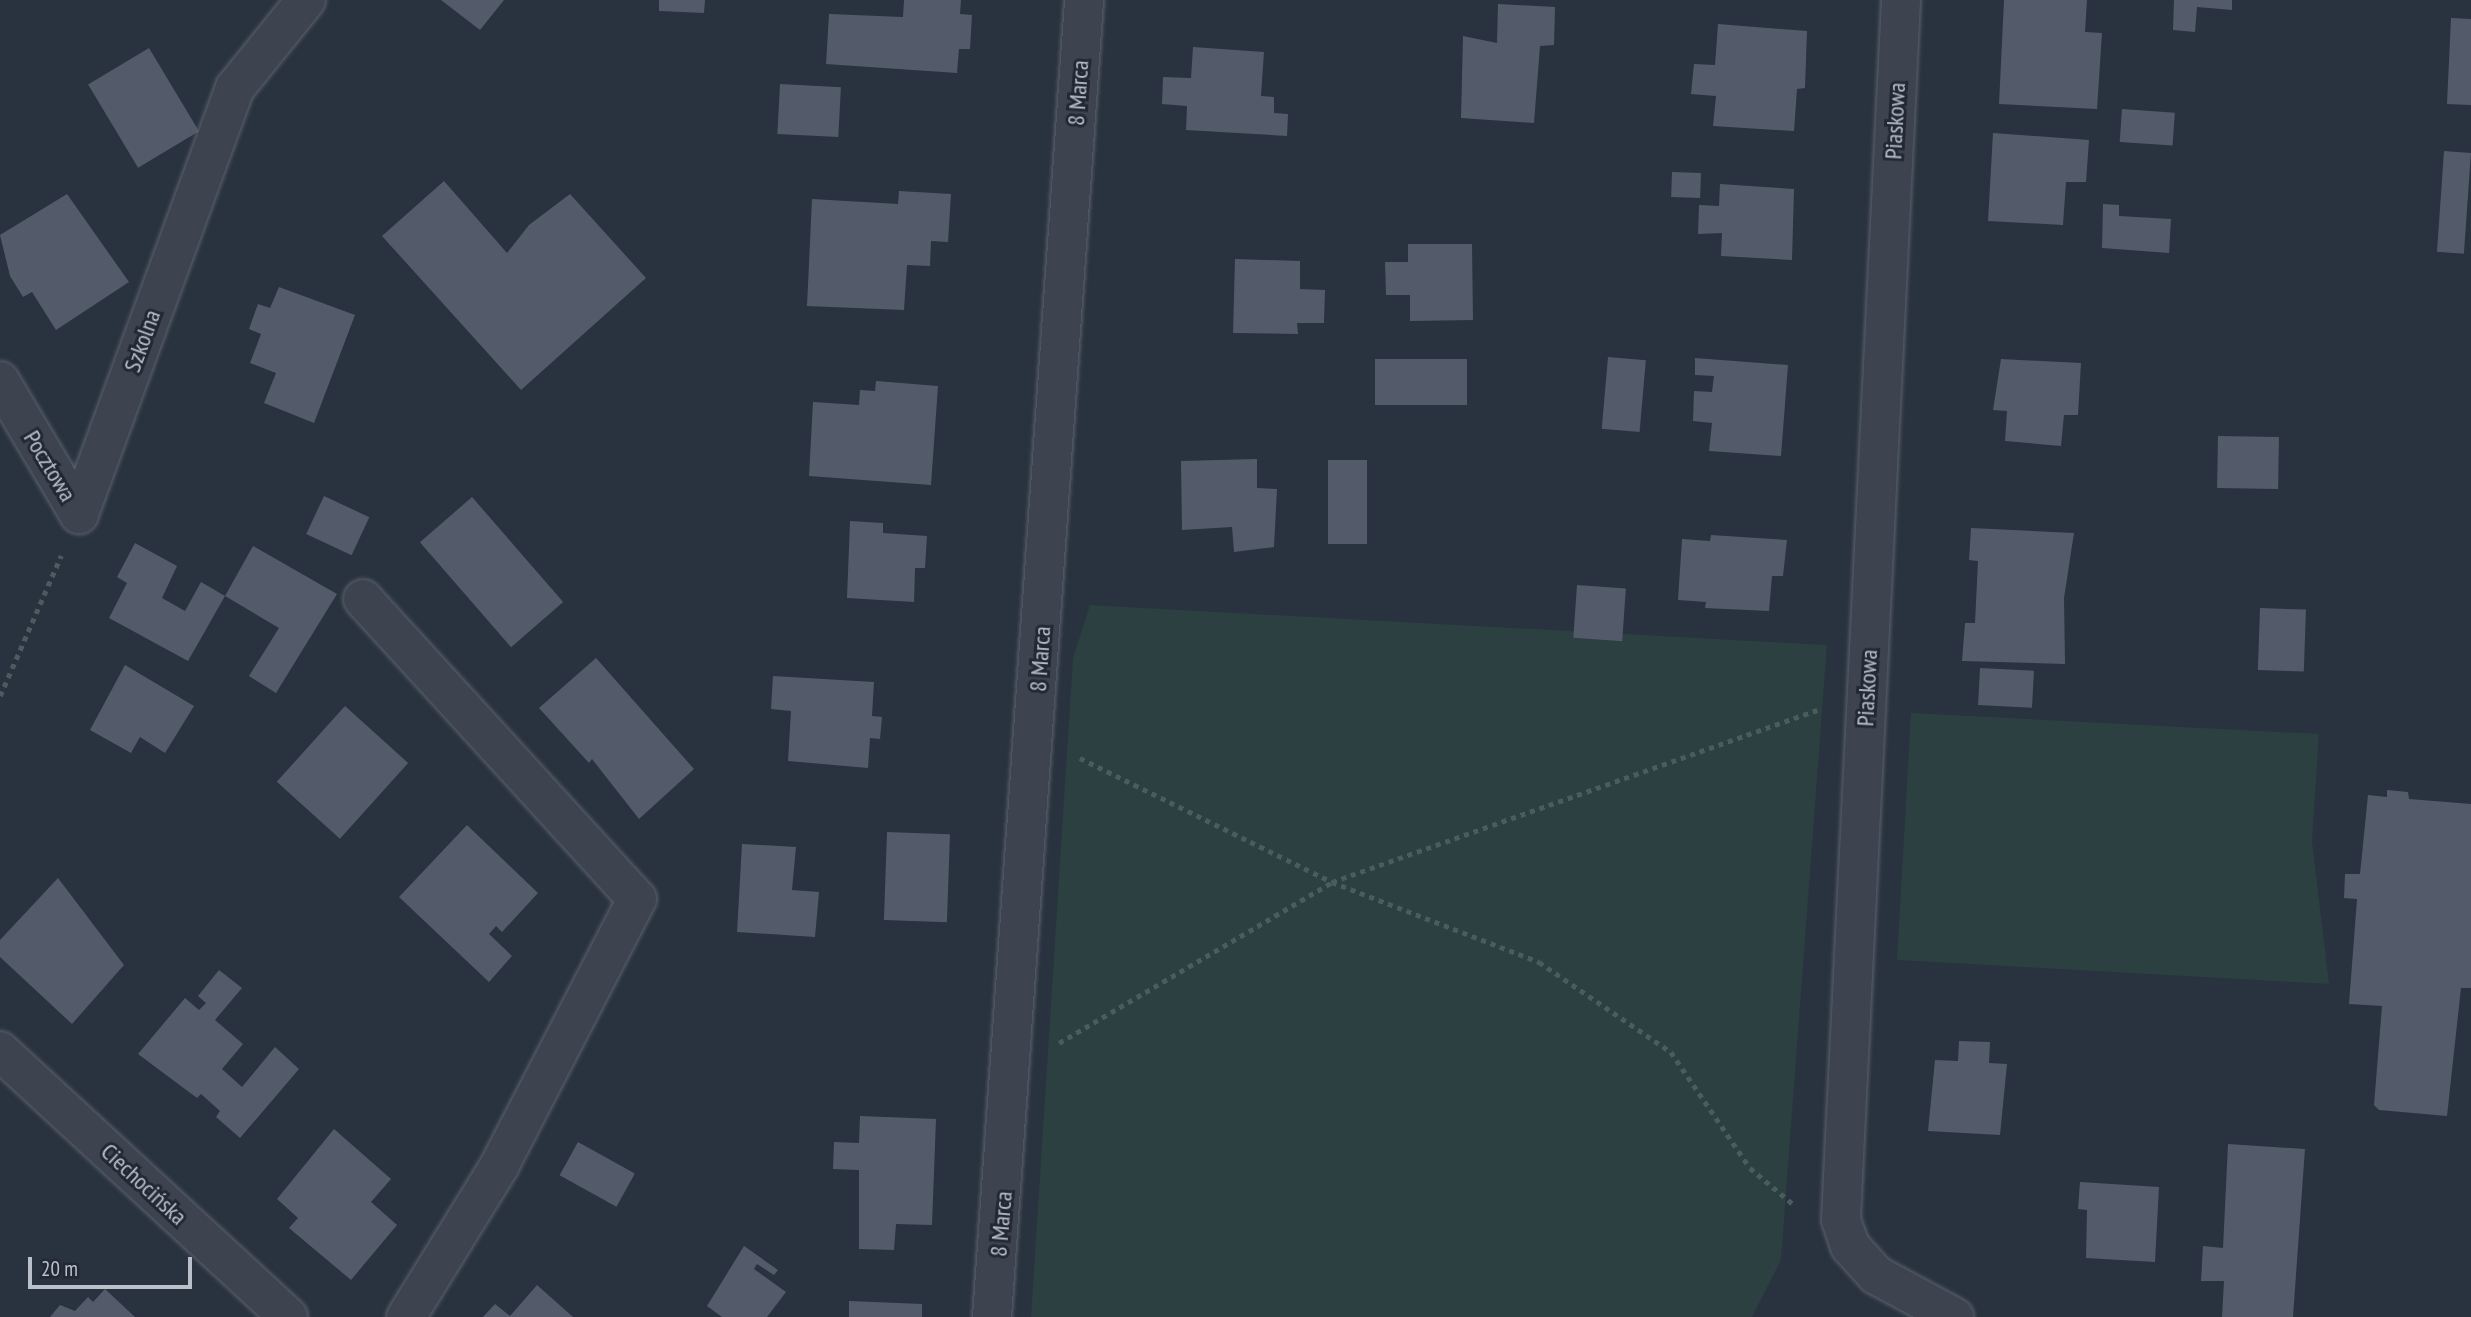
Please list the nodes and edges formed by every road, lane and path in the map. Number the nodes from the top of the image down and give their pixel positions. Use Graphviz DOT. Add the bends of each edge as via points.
graph roads {
  1 [pos="306,0"];
  2 [pos="1084,0"];
  3 [pos="1901,0"];
  4 [pos="0,381"];
  5 [pos="79,514"];
  6 [pos="363,599"];
  7 [pos="1867,692"];
  8 [pos="0,696"];
  9 [pos="1034,736"];
  10 [pos="1332,882"];
  11 [pos="0,1051"];
  12 [pos="1012,1071"];
  13 [pos="1850,1246"];
  14 [pos="288,1317"];
  15 [pos="406,1317"];
  16 [pos="992,1317"];
  17 [pos="1954,1317"];
  1 -- 5 [label="street, Szkolna" via="235,88"];
  2 -- 9 [label="street, 8 Marca"];
  3 -- 7 [label="street, Piaskowa"];
  4 -- 5 [label="street, Pocztowa"];
  5 -- 8 [label="path"];
  6 -- 15 [label="street" via="637,899 500,1165"];
  7 -- 10 [label="path"];
  7 -- 13 [label="street, Piaskowa" via="1842,1208"];
  9 -- 10 [label="path"];
  9 -- 12 [label="street, 8 Marca"];
  10 -- 12 [label="path"];
  10 -- 13 [label="path" via="1539,962 1671,1052 1750,1168"];
  11 -- 14 [label="street, Ciechocińska"];
  12 -- 16 [label="street, 8 Marca"];
  13 -- 17 [label="street, Piaskowa" via="1876,1275"];
}
